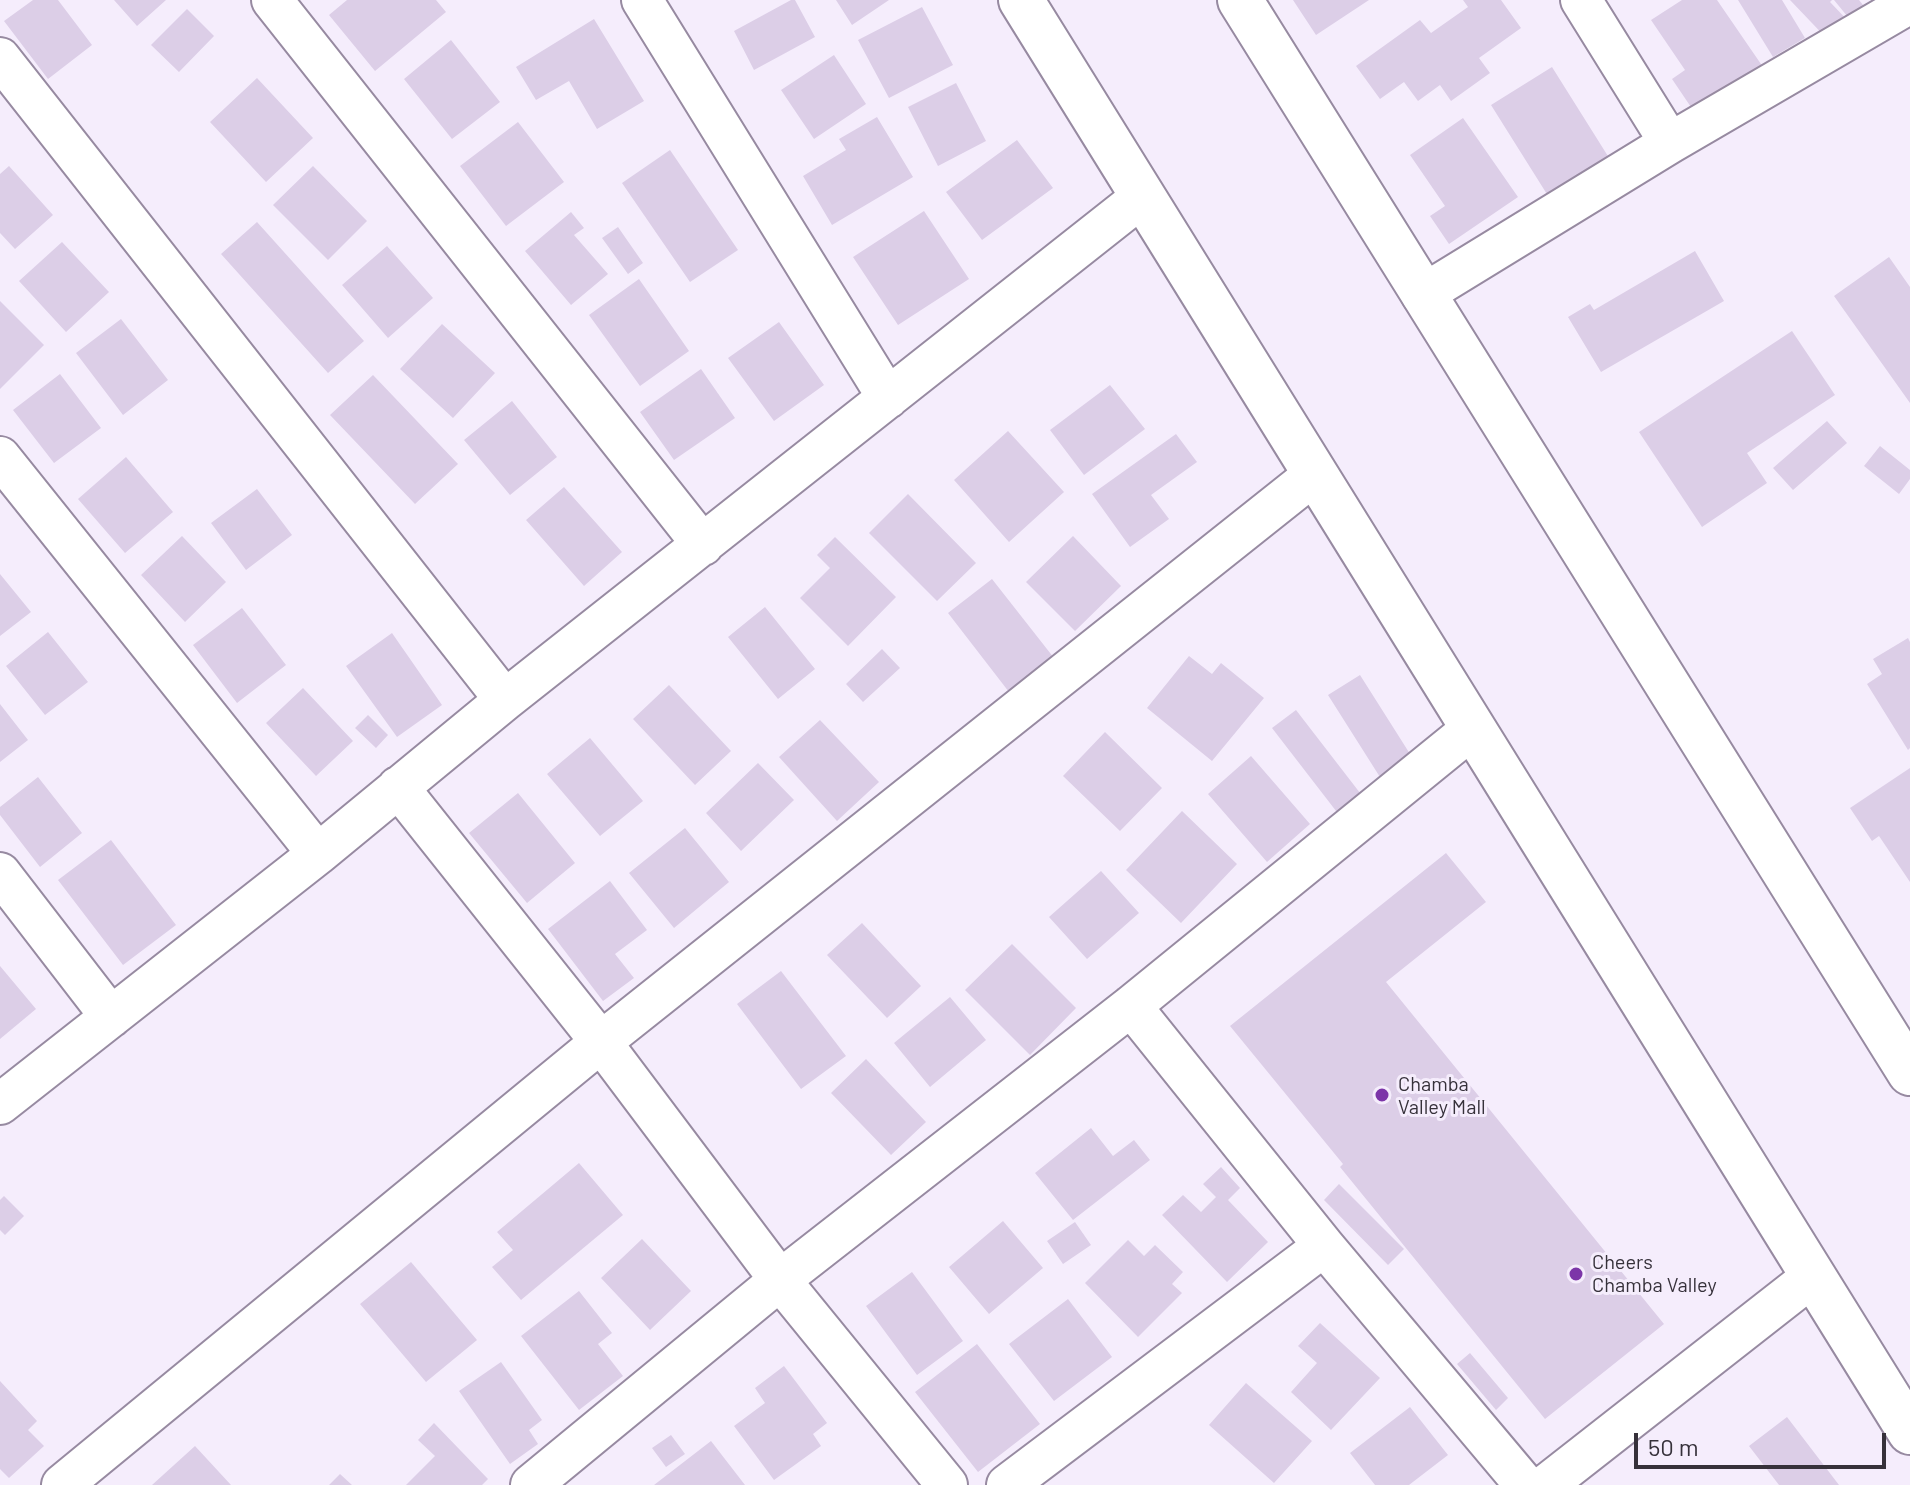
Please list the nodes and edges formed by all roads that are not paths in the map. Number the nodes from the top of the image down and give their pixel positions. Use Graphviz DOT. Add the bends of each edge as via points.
graph roads {
  1 [pos="272,0"];
  2 [pos="642,0"];
  3 [pos="1021,0"];
  4 [pos="1240,0"];
  5 [pos="1581,0"];
  6 [pos="1904,3"];
  7 [pos="0,58"];
  8 [pos="1670,143"];
  9 [pos="1143,196"];
  10 [pos="1422,295"];
  11 [pos="888,398"];
  12 [pos="0,457"];
  13 [pos="1315,474"];
  14 [pos="703,545"];
  15 [pos="505,700"];
  16 [pos="1473,728"];
  17 [pos="398,787"];
  18 [pos="318,854"];
  19 [pos="0,873"];
  20 [pos="1131,1006"];
  21 [pos="111,1017"];
  22 [pos="601,1042"];
  23 [pos="1910,1073"];
  24 [pos="0,1104"];
  25 [pos="1324,1246"];
  26 [pos="1813,1276"];
  27 [pos="780,1280"];
  28 [pos="1910,1432"];
  29 [pos="1560,1481"];
  30 [pos="62,1485"];
  31 [pos="531,1485"];
  32 [pos="947,1485"];
  33 [pos="1007,1485"];
  34 [pos="1525,1485"];
  1 -- 14 [label="street"];
  2 -- 11 [label="street"];
  3 -- 9 [label="main road"];
  4 -- 10 [label="main road"];
  5 -- 8 [label="street"];
  6 -- 8 [label="street"];
  7 -- 15 [label="street"];
  8 -- 10 [label="street"];
  9 -- 11 [label="street"];
  9 -- 13 [label="main road"];
  10 -- 23 [label="main road"];
  11 -- 14 [label="street"];
  12 -- 18 [label="street"];
  13 -- 16 [label="main road"];
  13 -- 22 [label="street"];
  14 -- 15 [label="street"];
  15 -- 17 [label="street"];
  16 -- 20 [label="street"];
  16 -- 26 [label="main road"];
  17 -- 18 [label="street"];
  17 -- 22 [label="street"];
  18 -- 21 [label="street"];
  19 -- 21 [label="street"];
  20 -- 25 [label="street"];
  20 -- 27 [label="street"];
  21 -- 24 [label="street"];
  22 -- 27 [label="street"];
  22 -- 30 [label="street"];
  25 -- 33 [label="street"];
  25 -- 34 [label="street"];
  26 -- 28 [label="main road"];
  26 -- 29 [label="street"];
  27 -- 31 [label="street"];
  27 -- 32 [label="street"];
}
